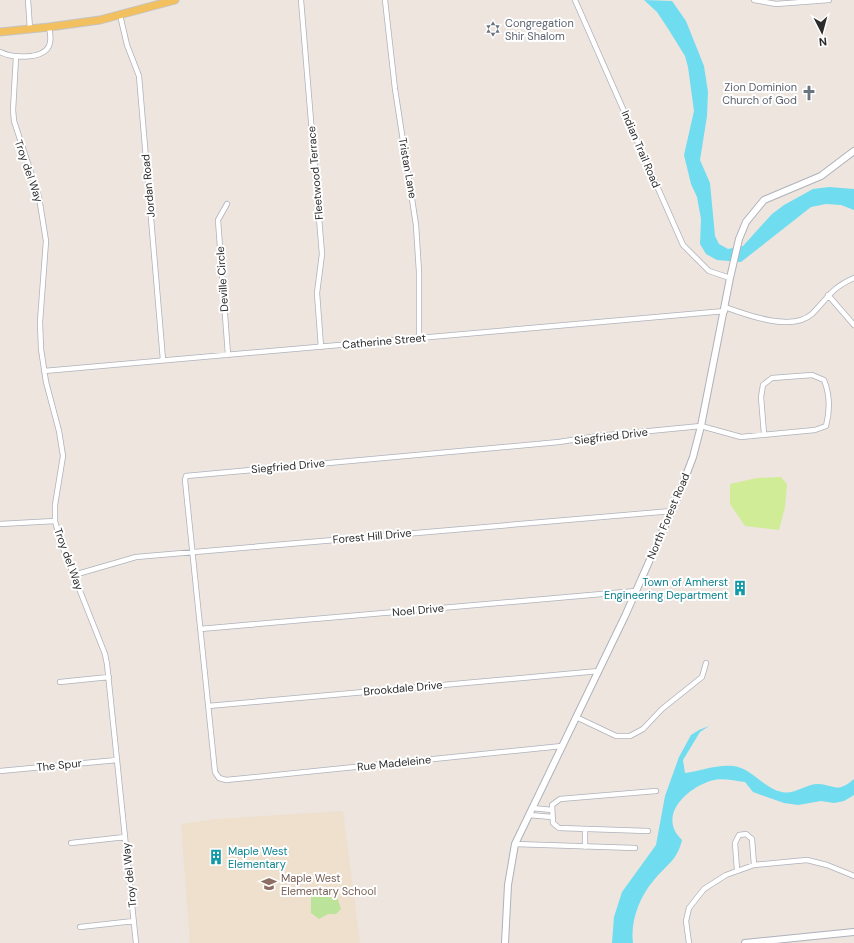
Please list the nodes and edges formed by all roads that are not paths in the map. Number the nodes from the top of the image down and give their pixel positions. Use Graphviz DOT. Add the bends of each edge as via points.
graph roads {
  1 [pos="28,0"];
  2 [pos="175,0"];
  3 [pos="300,0"];
  4 [pos="386,0"];
  5 [pos="575,0"];
  6 [pos="754,0"];
  7 [pos="829,0"];
  8 [pos="120,15"];
  9 [pos="49,27"];
  10 [pos="30,29"];
  11 [pos="0,32"];
  12 [pos="0,52"];
  13 [pos="16,58"];
  14 [pos="854,150"];
  15 [pos="227,204"];
  16 [pos="730,278"];
  17 [pos="854,278"];
  18 [pos="828,295"];
  19 [pos="725,309"];
  20 [pos="854,325"];
  21 [pos="419,338"];
  22 [pos="321,346"];
  23 [pos="228,355"];
  24 [pos="162,360"];
  25 [pos="44,371"];
  26 [pos="701,426"];
  27 [pos="764,434"];
  28 [pos="672,511"];
  29 [pos="55,521"];
  30 [pos="0,524"];
  31 [pos="192,552"];
  32 [pos="74,575"];
  33 [pos="636,591"];
  34 [pos="200,629"];
  35 [pos="706,663"];
  36 [pos="598,670"];
  37 [pos="109,677"];
  38 [pos="60,682"];
  39 [pos="208,706"];
  40 [pos="576,717"];
  41 [pos="562,746"];
  42 [pos="117,760"];
  43 [pos="0,771"];
  44 [pos="226,780"];
  45 [pos="656,791"];
  46 [pos="532,808"];
  47 [pos="552,810"];
  48 [pos="529,815"];
  49 [pos="552,817"];
  50 [pos="585,829"];
  51 [pos="648,831"];
  52 [pos="125,837"];
  53 [pos="71,843"];
  54 [pos="515,844"];
  55 [pos="585,847"];
  56 [pos="634,848"];
  57 [pos="754,865"];
  58 [pos="737,870"];
  59 [pos="854,876"];
  60 [pos="134,921"];
  61 [pos="80,927"];
  62 [pos="854,932"];
  63 [pos="136,943"];
  64 [pos="505,943"];
  65 [pos="689,943"];
  66 [pos="745,943"];
  1 -- 10 [label="street"];
  2 -- 8 [label="main road"];
  3 -- 22 [label="street, Fleetwood Terrace" via="322,254 317,293"];
  4 -- 21 [label="street, Tristan Lane" via="397,103 415,219 419,272"];
  5 -- 16 [label="street, Indian Trail Road" via="683,245 709,271"];
  6 -- 7 [label="street" via="776,4"];
  8 -- 9 [label="main road"];
  8 -- 24 [label="street, Jordan Road" via="127,45 139,76"];
  9 -- 10 [label="main road"];
  9 -- 13 [label="street" via="49,47 27,57"];
  10 -- 11 [label="main road"];
  12 -- 13 [label="street"];
  13 -- 25 [label="street, Troy del Way" via="14,121 39,197 46,241 40,322"];
  14 -- 16 [label="street, North Forest Road" via="821,176 764,200 746,222 739,239"];
  15 -- 23 [label="street, Deville Circle" via="218,220"];
  16 -- 19 [label="street, North Forest Road"];
  17 -- 18 [label="street"];
  18 -- 19 [label="street" via="812,313 801,319 780,322"];
  18 -- 20 [label="street"];
  19 -- 21 [label="street, Catherine Street"];
  19 -- 26 [label="street, North Forest Road"];
  21 -- 22 [label="street, Catherine Street"];
  22 -- 23 [label="street, Catherine Street"];
  23 -- 24 [label="street, Catherine Street"];
  24 -- 25 [label="street, Catherine Street"];
  25 -- 29 [label="street, Troy del Way" via="62,443 62,466 55,505"];
  26 -- 27 [label="street" via="741,437"];
  26 -- 28 [label="street, North Forest Road" via="693,457"];
  26 -- 31 [label="street, Siegfried Drive" via="558,442 190,474 185,480"];
  27 -- 27 [label="street" via="761,397 763,385 772,378 812,375 824,380 829,391 829,416 826,426 815,430"];
  28 -- 31 [label="street, Forest Hill Drive"];
  28 -- 33 [label="street, North Forest Road"];
  29 -- 30 [label="street"];
  29 -- 32 [label="street, Troy del Way"];
  31 -- 32 [label="street, Forest Hill Drive" via="136,557"];
  31 -- 34 [label="street, Siegfried Drive"];
  32 -- 37 [label="street, Troy del Way" via="105,654"];
  33 -- 34 [label="street, Noel Drive"];
  33 -- 36 [label="street, North Forest Road"];
  34 -- 39 [label="street, Siegfried Drive"];
  35 -- 40 [label="street" via="702,677 662,709 643,729 630,736 616,736"];
  36 -- 39 [label="street, Brookdale Drive"];
  36 -- 40 [label="street, North Forest Road"];
  37 -- 38 [label="street"];
  37 -- 42 [label="street, Troy del Way"];
  39 -- 44 [label="street, Siegfried Drive" via="215,772 219,778"];
  40 -- 41 [label="street, North Forest Road"];
  41 -- 44 [label="street, Rue Madeleine"];
  41 -- 46 [label="street, North Forest Road"];
  42 -- 43 [label="street, The Spur"];
  42 -- 52 [label="street, Troy del Way"];
  45 -- 47 [label="street" via="560,798 552,805"];
  46 -- 47 [label="street"];
  46 -- 48 [label="street, North Forest Road"];
  47 -- 49 [label="street"];
  48 -- 49 [label="street"];
  48 -- 54 [label="street, North Forest Road"];
  49 -- 50 [label="street" via="553,823 559,828"];
  50 -- 51 [label="street"];
  50 -- 55 [label="street"];
  52 -- 53 [label="street"];
  52 -- 60 [label="street, Troy del Way"];
  54 -- 55 [label="street"];
  54 -- 64 [label="street, North Forest Road" via="508,885"];
  55 -- 56 [label="street"];
  57 -- 58 [label="street"];
  57 -- 58 [label="street" via="752,839 746,834 738,835 735,843"];
  57 -- 59 [label="street" via="807,860"];
  58 -- 65 [label="street" via="711,884 692,902 686,918"];
  60 -- 61 [label="street"];
  60 -- 63 [label="street, Troy del Way"];
  62 -- 66 [label="street"];
}
